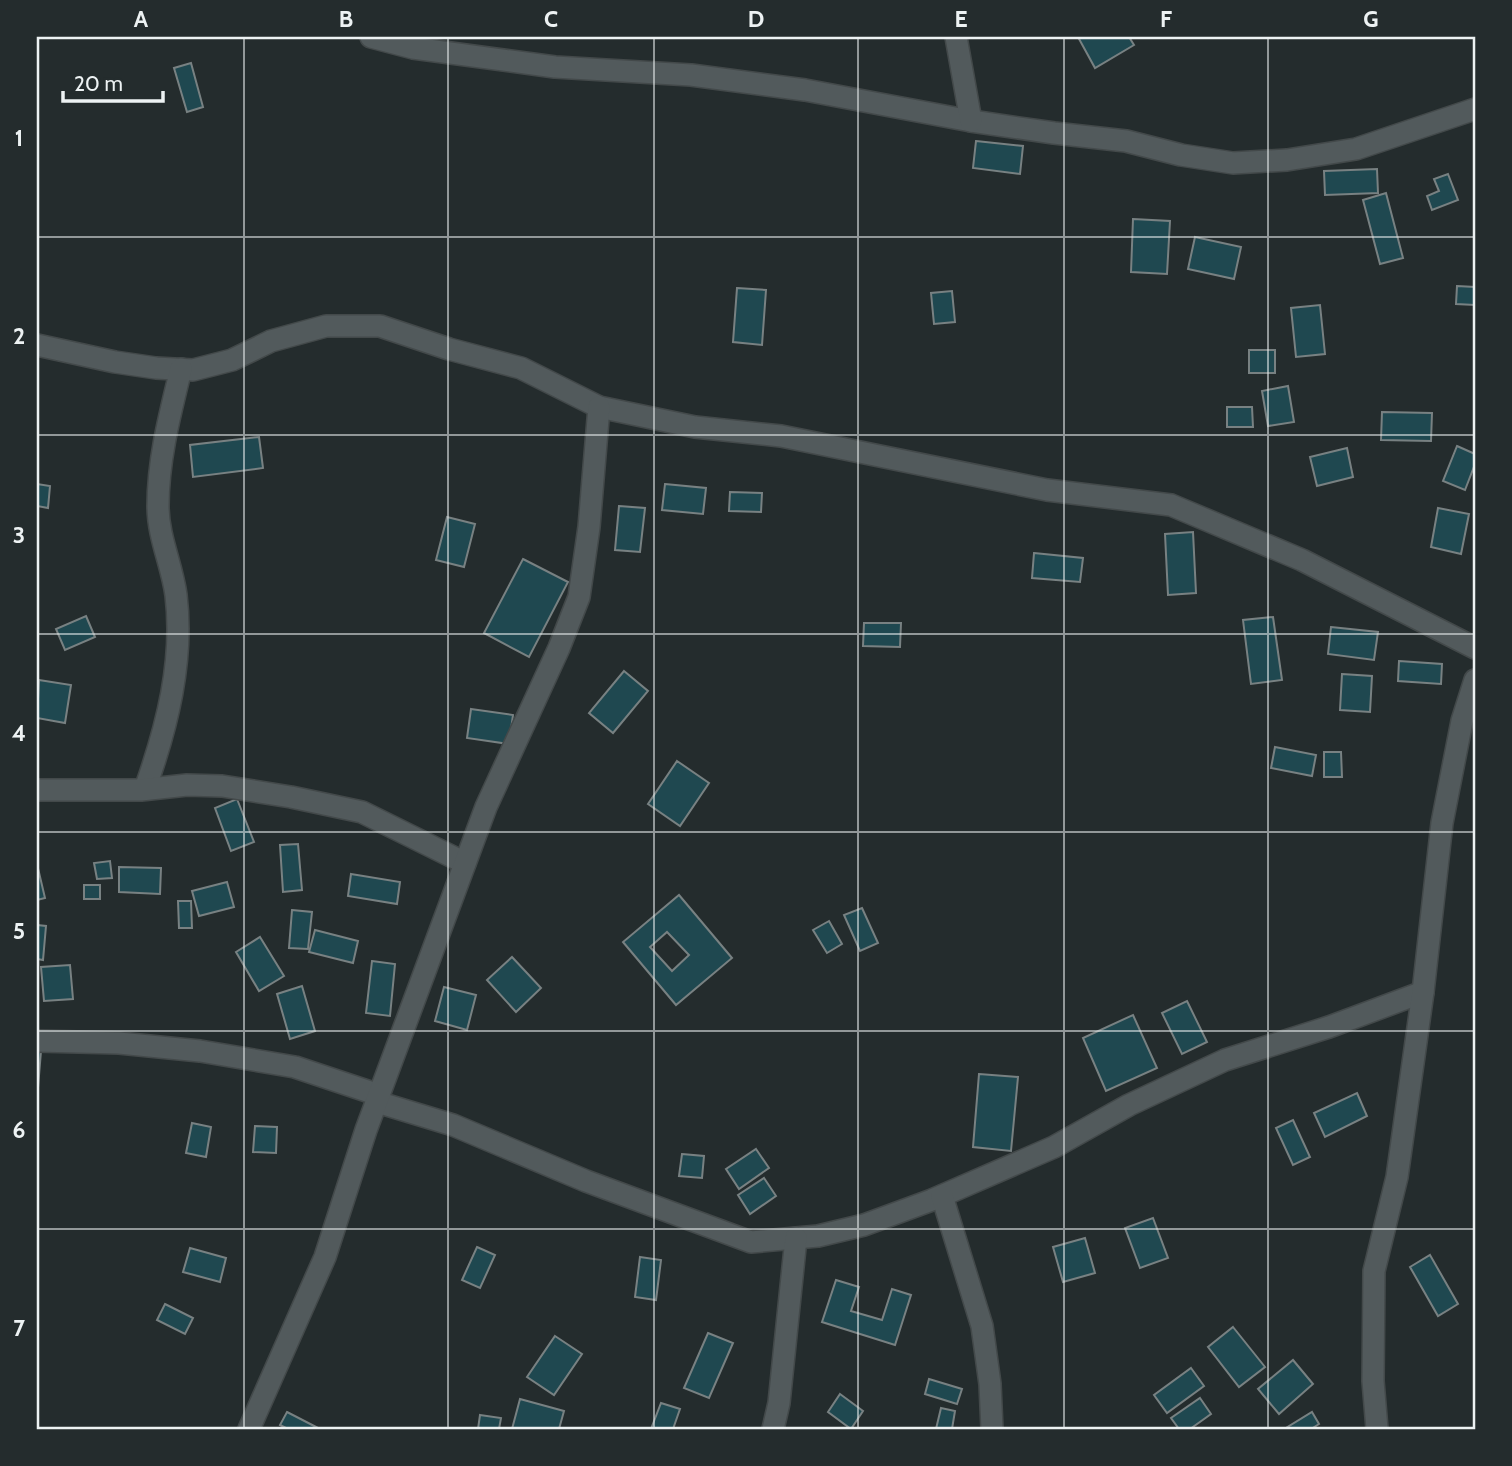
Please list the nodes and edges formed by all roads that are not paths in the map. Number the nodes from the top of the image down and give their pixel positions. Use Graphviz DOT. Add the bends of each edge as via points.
graph roads {
  1 [pos="371,37"];
  2 [pos="956,37"];
  3 [pos="1475,109"];
  4 [pos="971,121"];
  5 [pos="37,345"];
  6 [pos="180,369"];
  7 [pos="599,407"];
  8 [pos="1475,648"];
  9 [pos="1475,680"];
  10 [pos="145,789"];
  11 [pos="37,790"];
  12 [pos="465,863"];
  13 [pos="1423,992"];
  14 [pos="37,1041"];
  15 [pos="378,1098"];
  16 [pos="943,1196"];
  17 [pos="796,1238"];
  18 [pos="249,1429"];
  19 [pos="773,1429"];
  20 [pos="992,1429"];
  21 [pos="1377,1429"];
  1 -- 4 [label="street" via="413,48 555,67 691,75 805,90"];
  2 -- 4 [label="street"];
  3 -- 4 [label="street" via="1356,149 1233,163 1126,141"];
  5 -- 6 [label="street" via="115,362"];
  6 -- 7 [label="street" via="232,360 271,341 326,326 380,326 521,368"];
  6 -- 10 [label="street" via="162,454 158,510 175,592 176,658 170,708"];
  7 -- 8 [label="street" via="695,427 781,436 1047,490 1171,505 1302,560"];
  7 -- 12 [label="street" via="579,597"];
  9 -- 13 [label="street" via="1442,823"];
  10 -- 11 [label="street"];
  10 -- 12 [label="street" via="222,786 362,812"];
  12 -- 15 [label="street"];
  13 -- 16 [label="street" via="1225,1060 1054,1147"];
  13 -- 21 [label="street" via="1398,1177 1374,1271"];
  14 -- 15 [label="street" via="200,1051 295,1067"];
  15 -- 17 [label="street" via="751,1242"];
  15 -- 18 [label="street" via="325,1257"];
  16 -- 17 [label="street" via="864,1225"];
  16 -- 20 [label="street" via="982,1326"];
  17 -- 19 [label="street"];
}
